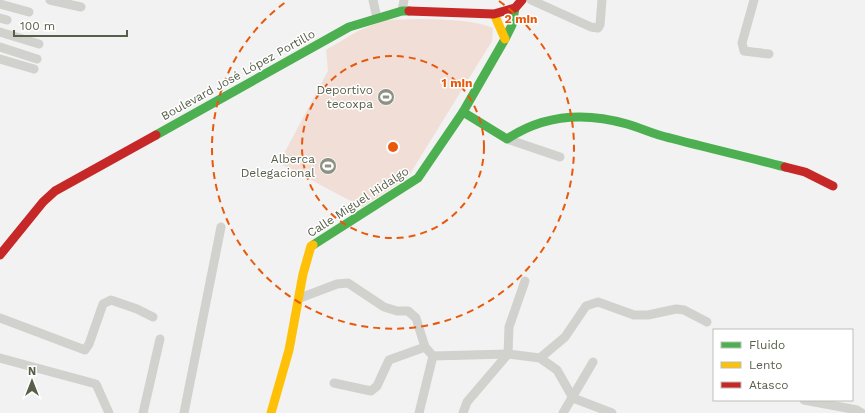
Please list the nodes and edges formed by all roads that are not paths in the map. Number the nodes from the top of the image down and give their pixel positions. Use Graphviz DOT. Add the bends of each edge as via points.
graph roads {
  1 [pos="50,0"];
  2 [pos="372,0"];
  3 [pos="404,0"];
  4 [pos="522,0"];
  5 [pos="531,0"];
  6 [pos="602,0"];
  7 [pos="754,0"];
  8 [pos="0,4"];
  9 [pos="81,7"];
  10 [pos="515,8"];
  11 [pos="402,11"];
  12 [pos="29,12"];
  13 [pos="494,14"];
  14 [pos="378,18"];
  15 [pos="0,32"];
  16 [pos="506,39"];
  17 [pos="39,44"];
  18 [pos="0,47"];
  19 [pos="769,54"];
  20 [pos="0,59"];
  21 [pos="38,59"];
  22 [pos="34,69"];
  23 [pos="463,112"];
  24 [pos="507,139"];
  25 [pos="560,157"];
  26 [pos="833,186"];
  27 [pos="221,227"];
  28 [pos="0,255"];
  29 [pos="525,281"];
  30 [pos="300,298"];
  31 [pos="153,317"];
  32 [pos="0,318"];
  33 [pos="707,322"];
  34 [pos="160,339"];
  35 [pos="425,347"];
  36 [pos="508,354"];
  37 [pos="433,356"];
  38 [pos="0,358"];
  39 [pos="540,358"];
  40 [pos="593,362"];
  41 [pos="334,383"];
  42 [pos="573,398"];
  43 [pos="809,401"];
  44 [pos="110,413"];
  45 [pos="143,413"];
  46 [pos="184,413"];
  47 [pos="271,413"];
  48 [pos="419,413"];
  49 [pos="462,413"];
  50 [pos="563,413"];
  51 [pos="612,413"];
  52 [pos="862,413"];
  1 -- 9 [label="street"];
  2 -- 14 [label="street"];
  3 -- 11 [label="street"];
  4 -- 10 [label="street"];
  5 -- 6 [label="street" via="598,28"];
  7 -- 19 [label="street" via="742,43 744,51"];
  8 -- 12 [label="street"];
  10 -- 13 [label="street, Boulevard José López Portillo"];
  10 -- 16 [label="street, Calle Miguel Hidalgo"];
  11 -- 13 [label="street, Boulevard José López Portillo"];
  11 -- 14 [label="street, Boulevard José López Portillo"];
  13 -- 16 [label="street"];
  14 -- 28 [label="street, Boulevard José López Portillo" via="349,27 55,191"];
  15 -- 17 [label="street"];
  16 -- 23 [label="street, Calle Miguel Hidalgo"];
  18 -- 21 [label="street"];
  20 -- 22 [label="street"];
  23 -- 24 [label="street"];
  23 -- 30 [label="street, Calle Miguel Hidalgo" via="418,178 311,246 303,274"];
  24 -- 25 [label="street"];
  24 -- 26 [label="street" via="528,126 558,118 590,118 624,123 668,138 805,172"];
  27 -- 46 [label="street"];
  29 -- 36 [label="street" via="509,326"];
  30 -- 35 [label="street" via="337,284 348,283 384,307 408,311 416,318"];
  30 -- 47 [label="street, Calle Miguel Hidalgo" via="289,350"];
  31 -- 32 [label="street" via="111,300 103,304 85,350"];
  33 -- 39 [label="street" via="684,310 634,316 598,302 586,306 565,337"];
  34 -- 45 [label="street"];
  35 -- 37 [label="street"];
  35 -- 41 [label="street" via="390,360 377,386 371,391"];
  36 -- 37 [label="street"];
  36 -- 39 [label="street"];
  36 -- 49 [label="street" via="467,402"];
  37 -- 48 [label="street"];
  38 -- 44 [label="street" via="96,384"];
  39 -- 42 [label="street" via="557,370"];
  40 -- 42 [label="street"];
  42 -- 50 [label="street"];
  42 -- 51 [label="street"];
  43 -- 52 [label="street"];
}
